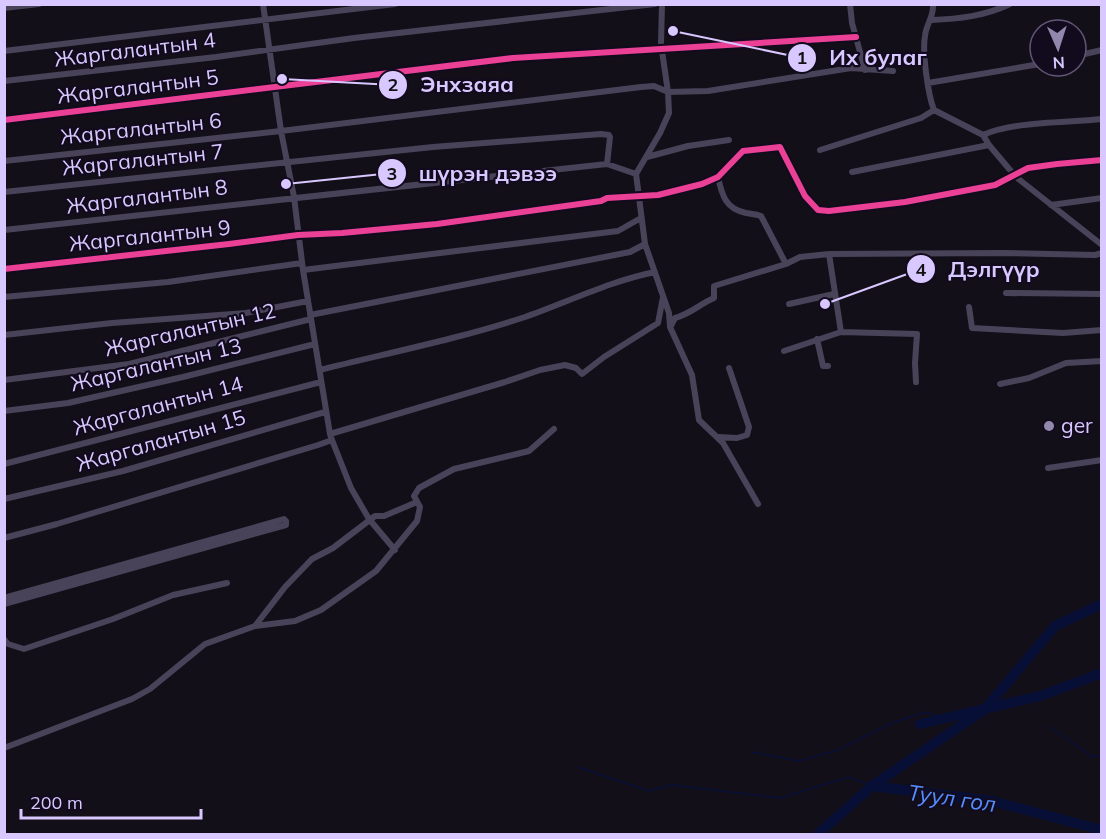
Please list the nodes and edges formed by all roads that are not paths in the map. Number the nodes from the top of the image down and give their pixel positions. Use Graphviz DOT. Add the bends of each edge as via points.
graph roads {
  1 [pos="39,4"];
  2 [pos="262,4"];
  3 [pos="395,4"];
  4 [pos="655,4"];
  5 [pos="662,4"];
  6 [pos="850,4"];
  7 [pos="933,4"];
  8 [pos="1010,4"];
  9 [pos="4,8"];
  10 [pos="264,20"];
  11 [pos="932,20"];
  12 [pos="856,37"];
  13 [pos="269,49"];
  14 [pos="662,50"];
  15 [pos="4,51"];
  16 [pos="1028,66"];
  17 [pos="865,70"];
  18 [pos="893,71"];
  19 [pos="4,81"];
  20 [pos="928,83"];
  21 [pos="275,87"];
  22 [pos="668,92"];
  23 [pos="934,110"];
  24 [pos="1101,119"];
  25 [pos="4,120"];
  26 [pos="280,131"];
  27 [pos="983,135"];
  28 [pos="729,140"];
  29 [pos="989,145"];
  30 [pos="820,150"];
  31 [pos="646,157"];
  32 [pos="1101,160"];
  33 [pos="4,161"];
  34 [pos="285,162"];
  35 [pos="607,164"];
  36 [pos="852,172"];
  37 [pos="636,174"];
  38 [pos="718,177"];
  39 [pos="1016,177"];
  40 [pos="4,192"];
  41 [pos="294,197"];
  42 [pos="639,198"];
  43 [pos="1101,198"];
  44 [pos="1051,205"];
  45 [pos="641,218"];
  46 [pos="4,230"];
  47 [pos="298,235"];
  48 [pos="645,244"];
  49 [pos="1101,245"];
  50 [pos="1101,253"];
  51 [pos="829,254"];
  52 [pos="786,264"];
  53 [pos="303,266"];
  54 [pos="4,269"];
  55 [pos="655,272"];
  56 [pos="1006,293"];
  57 [pos="834,294"];
  58 [pos="1101,294"];
  59 [pos="4,297"];
  60 [pos="663,297"];
  61 [pos="308,301"];
  62 [pos="789,304"];
  63 [pos="969,307"];
  64 [pos="310,317"];
  65 [pos="670,327"];
  66 [pos="1101,330"];
  67 [pos="841,332"];
  68 [pos="4,334"];
  69 [pos="817,339"];
  70 [pos="315,344"];
  71 [pos="784,351"];
  72 [pos="1101,361"];
  73 [pos="828,366"];
  74 [pos="729,368"];
  75 [pos="320,370"];
  76 [pos="4,380"];
  77 [pos="321,382"];
  78 [pos="916,382"];
  79 [pos="1000,384"];
  80 [pos="4,411"];
  81 [pos="325,411"];
  82 [pos="554,429"];
  83 [pos="331,437"];
  84 [pos="717,437"];
  85 [pos="1101,460"];
  86 [pos="4,464"];
  87 [pos="1048,468"];
  88 [pos="4,499"];
  89 [pos="417,502"];
  90 [pos="758,504"];
  91 [pos="370,520"];
  92 [pos="4,538"];
  93 [pos="395,550"];
  94 [pos="147,560"];
  95 [pos="93,576"];
  96 [pos="227,583"];
  97 [pos="4,598"];
  98 [pos="4,604"];
  99 [pos="255,626"];
  100 [pos="4,639"];
  101 [pos="4,748"];
  1 -- 9 [label="street"];
  2 -- 10 [label="street"];
  3 -- 10 [label="street"];
  4 -- 13 [label="street, Жаргалантын 4"];
  5 -- 14 [label="street"];
  6 -- 12 [label="street"];
  7 -- 11 [label="street"];
  8 -- 11 [label="street" via="960,19"];
  10 -- 13 [label="street"];
  10 -- 15 [label="street"];
  11 -- 20 [label="street" via="924,42"];
  12 -- 14 [label="street, Жаргалантын 5"];
  12 -- 17 [label="street"];
  13 -- 19 [label="street, Жаргалантын 4"];
  13 -- 21 [label="street"];
  14 -- 21 [label="street, Жаргалантын 5" via="513,58"];
  14 -- 22 [label="street"];
  16 -- 20 [label="street"];
  17 -- 18 [label="street, Жаргалантын 6"];
  17 -- 22 [label="street, Жаргалантын 6" via="851,68 708,91"];
  20 -- 23 [label="street"];
  21 -- 25 [label="street, Жаргалантын 5"];
  21 -- 26 [label="street"];
  22 -- 26 [label="street, Жаргалантын 6" via="654,86 641,87"];
  22 -- 31 [label="street" via="669,112"];
  23 -- 27 [label="street"];
  23 -- 30 [label="street" via="921,118"];
  24 -- 27 [label="street" via="994,130"];
  26 -- 33 [label="street, Жаргалантын 6"];
  26 -- 34 [label="street"];
  27 -- 29 [label="street"];
  28 -- 31 [label="street"];
  29 -- 36 [label="street"];
  29 -- 39 [label="street"];
  31 -- 37 [label="street"];
  32 -- 39 [label="street" via="1028,168"];
  34 -- 35 [label="street, Жаргалантын 7" via="601,134 610,137"];
  34 -- 40 [label="street, Жаргалантын 7"];
  34 -- 41 [label="street"];
  35 -- 37 [label="street"];
  35 -- 41 [label="street, Жаргалантын 8"];
  37 -- 42 [label="street"];
  38 -- 39 [label="street" via="743,151 780,147 805,196 818,210 829,211 905,202 995,185"];
  38 -- 42 [label="street, Жаргалантын 9"];
  38 -- 52 [label="street" via="728,205 761,216"];
  39 -- 44 [label="street"];
  41 -- 46 [label="street, Жаргалантын 8"];
  41 -- 47 [label="street"];
  42 -- 45 [label="street"];
  42 -- 47 [label="street, Жаргалантын 9" via="607,198 437,224"];
  43 -- 44 [label="street"];
  44 -- 49 [label="street"];
  45 -- 48 [label="street"];
  45 -- 53 [label="street" via="618,231"];
  47 -- 53 [label="street"];
  47 -- 54 [label="street, Жаргалантын 9"];
  48 -- 55 [label="street"];
  48 -- 64 [label="street, Жаргалантын 12" via="630,252"];
  50 -- 51 [label="street"];
  51 -- 52 [label="street" via="800,257"];
  51 -- 57 [label="street"];
  52 -- 65 [label="street" via="714,286 714,298 675,318"];
  53 -- 59 [label="street"];
  53 -- 61 [label="street"];
  55 -- 60 [label="street"];
  55 -- 75 [label="street" via="523,317"];
  56 -- 58 [label="street"];
  57 -- 62 [label="street"];
  57 -- 67 [label="street"];
  60 -- 65 [label="street"];
  60 -- 83 [label="street" via="658,323 582,374 565,365 540,370"];
  61 -- 64 [label="street"];
  61 -- 68 [label="street" via="246,313"];
  63 -- 66 [label="street" via="972,328 1031,333"];
  64 -- 70 [label="street"];
  64 -- 76 [label="street, Жаргалантын 12" via="129,364"];
  65 -- 84 [label="street" via="692,375 699,420"];
  67 -- 69 [label="street"];
  67 -- 78 [label="street" via="917,334"];
  69 -- 71 [label="street"];
  69 -- 73 [label="street" via="823,366"];
  70 -- 75 [label="street"];
  70 -- 80 [label="street, Жаргалантын 13" via="68,403"];
  72 -- 79 [label="street" via="1066,363 1029,378"];
  74 -- 84 [label="street" via="749,427 747,435"];
  75 -- 77 [label="street"];
  77 -- 81 [label="street"];
  77 -- 86 [label="street, Жаргалантын 14"];
  81 -- 83 [label="street"];
  81 -- 88 [label="street, Жаргалантын 15" via="123,471"];
  82 -- 89 [label="street" via="529,451 445,473 419,488 414,496"];
  83 -- 91 [label="street" via="351,488"];
  83 -- 92 [label="street"];
  84 -- 90 [label="street"];
  85 -- 87 [label="street"];
  89 -- 91 [label="street"];
  89 -- 93 [label="street" via="417,521"];
  91 -- 93 [label="street"];
  91 -- 99 [label="street" via="312,560"];
  93 -- 99 [label="street" via="376,571 321,610 295,621"];
  94 -- 94 [label="street" via="284,519 286,521 286,525"];
  94 -- 95 [label="street"];
  95 -- 97 [label="street"];
  95 -- 98 [label="street"];
  96 -- 100 [label="street" via="173,595 24,649"];
  99 -- 101 [label="street" via="205,644 132,699"];
}
